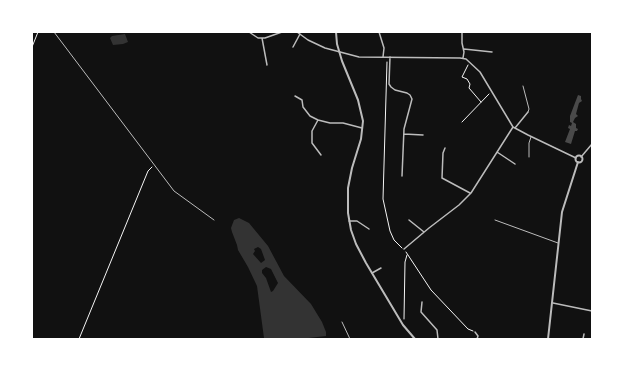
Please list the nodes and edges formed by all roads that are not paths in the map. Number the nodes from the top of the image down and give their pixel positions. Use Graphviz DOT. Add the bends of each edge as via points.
graph roads {
  1 [pos="54,32"];
  2 [pos="249,32"];
  3 [pos="282,32"];
  4 [pos="297,32"];
  5 [pos="336,32"];
  6 [pos="379,32"];
  7 [pos="462,32"];
  8 [pos="300,34"];
  9 [pos="262,38"];
  10 [pos="293,47"];
  11 [pos="464,49"];
  12 [pos="339,52"];
  13 [pos="492,52"];
  14 [pos="383,57"];
  15 [pos="390,57"];
  16 [pos="463,58"];
  17 [pos="267,65"];
  18 [pos="523,86"];
  19 [pos="295,96"];
  20 [pos="528,112"];
  21 [pos="318,120"];
  22 [pos="514,127"];
  23 [pos="362,128"];
  24 [pos="404,134"];
  25 [pos="423,135"];
  26 [pos="531,136"];
  27 [pos="592,144"];
  28 [pos="445,148"];
  29 [pos="497,152"];
  30 [pos="321,155"];
  31 [pos="529,157"];
  32 [pos="581,157"];
  33 [pos="576,158"];
  34 [pos="578,162"];
  35 [pos="515,164"];
  36 [pos="402,176"];
  37 [pos="471,193"];
  38 [pos="214,220"];
  39 [pos="408,220"];
  40 [pos="495,220"];
  41 [pos="349,221"];
  42 [pos="369,229"];
  43 [pos="424,232"];
  44 [pos="558,243"];
  45 [pos="404,249"];
  46 [pos="381,268"];
  47 [pos="372,273"];
  48 [pos="422,302"];
  49 [pos="551,303"];
  50 [pos="592,311"];
  51 [pos="342,322"];
  52 [pos="475,332"];
  53 [pos="584,334"];
  54 [pos="350,339"];
  55 [pos="415,339"];
  56 [pos="438,339"];
  57 [pos="478,339"];
  58 [pos="548,339"];
  59 [pos="583,339"];
  1 -- 38 [label="lane" via="174,191"];
  2 -- 9 [label="street"];
  3 -- 9 [label="street"];
  4 -- 8 [label="street"];
  5 -- 12 [label="street"];
  6 -- 14 [label="street" via="384,48"];
  7 -- 11 [label="street"];
  8 -- 10 [label="street"];
  8 -- 12 [label="street" via="314,43"];
  9 -- 17 [label="street"];
  11 -- 13 [label="street"];
  11 -- 16 [label="street"];
  12 -- 14 [label="street" via="359,57"];
  12 -- 23 [label="street" via="361,112"];
  14 -- 15 [label="street"];
  15 -- 16 [label="street"];
  15 -- 24 [label="street" via="389,84 395,90 407,93 412,98"];
  16 -- 22 [label="street" via="480,72"];
  18 -- 20 [label="lane"];
  19 -- 21 [label="street" via="302,100 303,107 310,116"];
  20 -- 22 [label="street"];
  21 -- 23 [label="street"];
  21 -- 30 [label="street" via="312,131 312,143"];
  22 -- 26 [label="street"];
  22 -- 29 [label="street"];
  23 -- 41 [label="street" via="349,178"];
  24 -- 25 [label="street"];
  24 -- 36 [label="street"];
  26 -- 31 [label="lane"];
  26 -- 33 [label="street"];
  27 -- 32 [label="street"];
  28 -- 37 [label="street" via="442,178"];
  29 -- 35 [label="street"];
  29 -- 37 [label="street"];
  32 -- 33 [label="street"];
  32 -- 34 [label="street" via="582,160"];
  33 -- 34 [label="street"];
  34 -- 44 [label="street" via="562,212"];
  37 -- 43 [label="street"];
  39 -- 43 [label="street"];
  40 -- 44 [label="lane"];
  41 -- 42 [label="street" via="357,221"];
  41 -- 47 [label="street" via="356,244"];
  43 -- 45 [label="street"];
  44 -- 49 [label="street"];
  46 -- 47 [label="street"];
  47 -- 55 [label="street"];
  48 -- 56 [label="street" via="421,312 437,330"];
  49 -- 50 [label="street"];
  49 -- 58 [label="street"];
  51 -- 54 [label="lane"];
  52 -- 57 [label="street"];
  53 -- 59 [label="street"];
}
